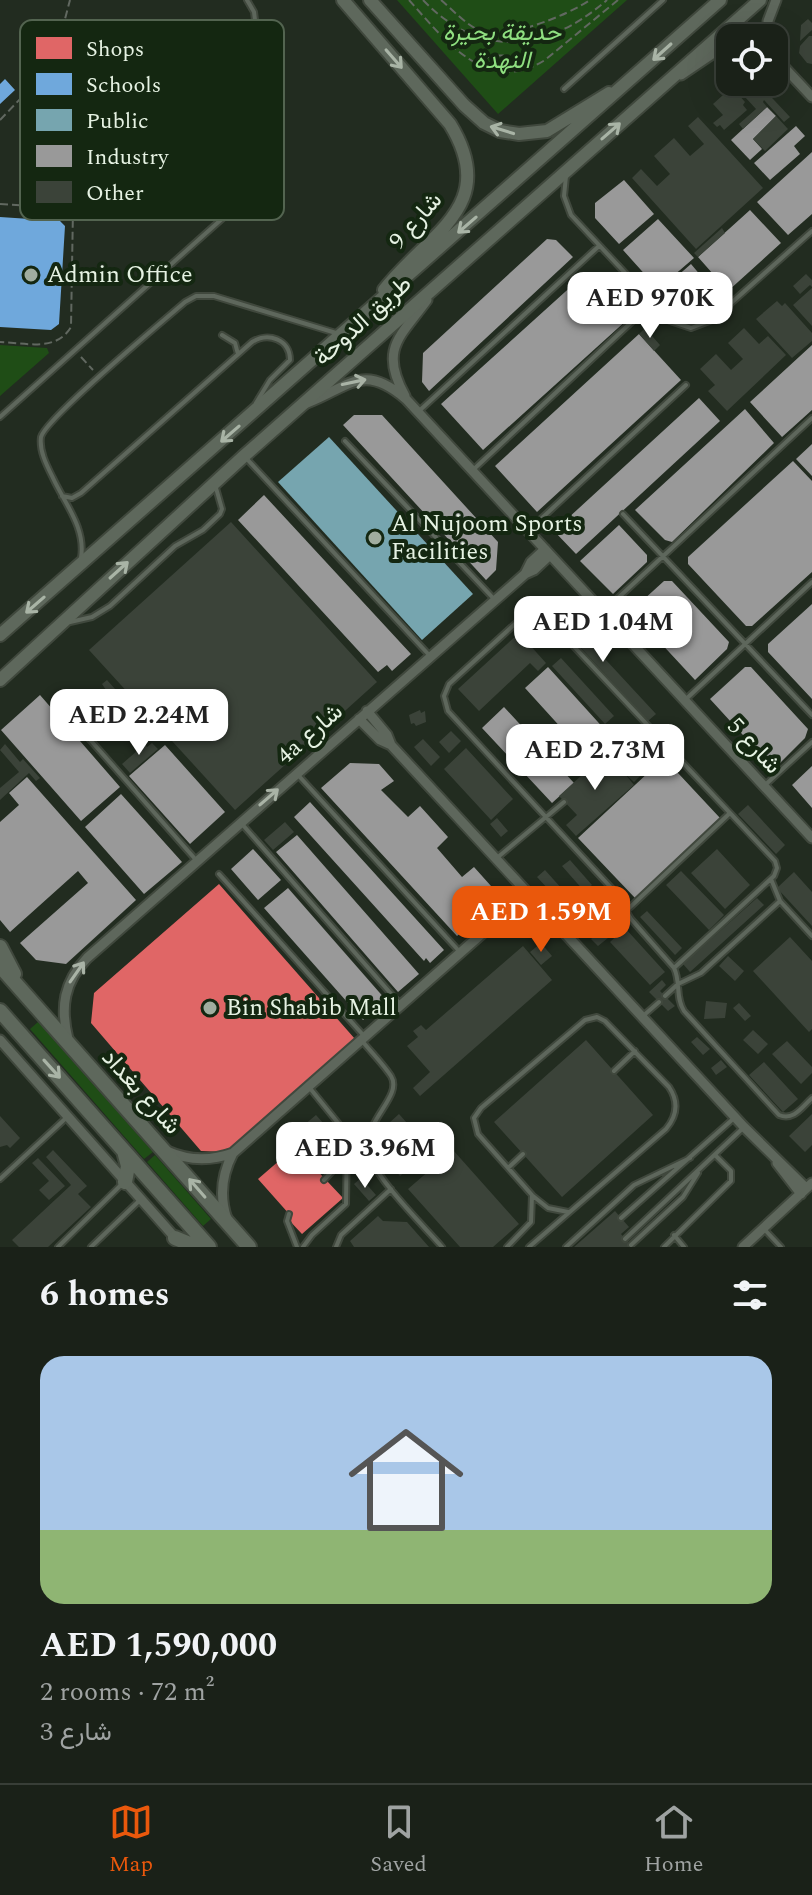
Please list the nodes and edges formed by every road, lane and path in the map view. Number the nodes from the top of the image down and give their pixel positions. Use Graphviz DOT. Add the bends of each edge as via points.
graph roads {
  1 [pos="70,0"];
  2 [pos="247,0"];
  3 [pos="343,0"];
  4 [pos="370,0"];
  5 [pos="409,0"];
  6 [pos="423,0"];
  7 [pos="441,0"];
  8 [pos="590,0"];
  9 [pos="607,0"];
  10 [pos="618,0"];
  11 [pos="663,0"];
  12 [pos="720,0"];
  13 [pos="760,0"];
  14 [pos="776,0"];
  15 [pos="65,20"];
  16 [pos="255,20"];
  17 [pos="768,24"];
  18 [pos="483,32"];
  19 [pos="481,38"];
  20 [pos="716,52"];
  21 [pos="473,63"];
  22 [pos="531,67"];
  23 [pos="788,73"];
  24 [pos="670,78"];
  25 [pos="623,87"];
  26 [pos="564,89"];
  27 [pos="812,97"];
  28 [pos="20,99"];
  29 [pos="0,120"];
  30 [pos="571,165"];
  31 [pos="0,204"];
  32 [pos="20,205"];
  33 [pos="73,220"];
  34 [pos="221,220"];
  35 [pos="812,231"];
  36 [pos="599,246"];
  37 [pos="437,285"];
  38 [pos="369,312"];
  39 [pos="638,316"];
  40 [pos="222,335"];
  41 [pos="342,335"];
  42 [pos="0,342"];
  43 [pos="75,350"];
  44 [pos="238,354"];
  45 [pos="100,377"];
  46 [pos="686,385"];
  47 [pos="406,399"];
  48 [pos="301,406"];
  49 [pos="418,412"];
  50 [pos="250,416"];
  51 [pos="0,417"];
  52 [pos="812,418"];
  53 [pos="345,441"];
  54 [pos="244,456"];
  55 [pos="472,470"];
  56 [pos="217,480"];
  57 [pos="62,496"];
  58 [pos="623,514"];
  59 [pos="528,531"];
  60 [pos="548,552"];
  61 [pos="663,556"];
  62 [pos="79,566"];
  63 [pos="812,582"];
  64 [pos="495,600"];
  65 [pos="602,613"];
  66 [pos="60,623"];
  67 [pos="0,635"];
  68 [pos="746,643"];
  69 [pos="430,656"];
  70 [pos="0,680"];
  71 [pos="685,700"];
  72 [pos="56,701"];
  73 [pos="367,711"];
  74 [pos="812,715"];
  75 [pos="359,719"];
  76 [pos="649,727"];
  77 [pos="812,742"];
  78 [pos="391,745"];
  79 [pos="613,759"];
  80 [pos="296,773"];
  81 [pos="764,786"];
  82 [pos="564,802"];
  83 [pos="730,813"];
  84 [pos="546,817"];
  85 [pos="241,822"];
  86 [pos="812,838"];
  87 [pos="496,859"];
  88 [pos="196,860"];
  89 [pos="219,874"];
  90 [pos="771,879"];
  91 [pos="522,889"];
  92 [pos="530,897"];
  93 [pos="780,901"];
  94 [pos="626,911"];
  95 [pos="502,916"];
  96 [pos="606,925"];
  97 [pos="812,936"];
  98 [pos="0,947"];
  99 [pos="460,952"];
  100 [pos="0,966"];
  101 [pos="674,968"];
  102 [pos="0,979"];
  103 [pos="678,984"];
  104 [pos="20,989"];
  105 [pos="665,996"];
  106 [pos="659,1002"];
  107 [pos="400,1005"];
  108 [pos="0,1011"];
  109 [pos="641,1017"];
  110 [pos="363,1038"];
  111 [pos="0,1040"];
  112 [pos="70,1046"];
  113 [pos="635,1051"];
  114 [pos="614,1071"];
  115 [pos="309,1087"];
  116 [pos="812,1098"];
  117 [pos="69,1115"];
  118 [pos="735,1117"];
  119 [pos="744,1127"];
  120 [pos="124,1150"];
  121 [pos="164,1150"];
  122 [pos="233,1153"];
  123 [pos="523,1154"];
  124 [pos="715,1155"];
  125 [pos="346,1157"];
  126 [pos="690,1158"];
  127 [pos="508,1168"];
  128 [pos="699,1171"];
  129 [pos="0,1179"];
  130 [pos="324,1180"];
  131 [pos="125,1182"];
  132 [pos="806,1188"];
  133 [pos="391,1189"];
  134 [pos="532,1195"];
  135 [pos="140,1199"];
  136 [pos="569,1213"];
  137 [pos="289,1214"];
  138 [pos="621,1218"];
  139 [pos="228,1224"];
  140 [pos="763,1228"];
  141 [pos="674,1235"];
  142 [pos="625,1239"];
  143 [pos="179,1242"];
  144 [pos="631,1245"];
  145 [pos="58,1247"];
  146 [pos="91,1247"];
  147 [pos="197,1247"];
  148 [pos="209,1247"];
  149 [pos="249,1247"];
  150 [pos="297,1247"];
  151 [pos="303,1247"];
  152 [pos="336,1247"];
  153 [pos="442,1247"];
  154 [pos="507,1247"];
  155 [pos="529,1247"];
  156 [pos="566,1247"];
  157 [pos="664,1247"];
  158 [pos="684,1247"];
  159 [pos="743,1247"];
  160 [pos="781,1247"];
  1 -- 15 [label="path"];
  2 -- 16 [label="lane"];
  3 -- 38 [label="main road, شارع 9, one-way" via="450,124 468,168 466,190 453,217"];
  25 -- 4 [label="main road, one-way" via="547,131 500,131 476,118"];
  5 -- 21 [label="path"];
  6 -- 19 [label="path" via="450,23"];
  7 -- 18 [label="path"];
  8 -- 18 [label="path" via="549,21"];
  9 -- 19 [label="path" via="576,24 544,39"];
  10 -- 22 [label="path"];
  11 -- 26 [label="lane"];
  12 -- 25 [label="main road, طريق الدوحة, one-way"];
  13 -- 24 [label="main road, طريق الدوحة"];
  14 -- 17 [label="street"];
  18 -- 19 [label="path"];
  20 -- 24 [label="street"];
  21 -- 22 [label="path" via="502,72"];
  21 -- 22 [label="path" via="501,54"];
  23 -- 27 [label="street"];
  30 -- 24 [label="main road, طريق الدوحة, one-way"];
  25 -- 38 [label="main road, طريق الدوحة, one-way"];
  28 -- 29 [label="path"];
  30 -- 36 [label="lane" via="564,180 565,203"];
  30 -- 37 [label="main road, طريق الدوحة"];
  31 -- 32 [label="path"];
  33 -- 42 [label="path" via="71,327 64,338 50,344"];
  34 -- 43 [label="lane"];
  35 -- 36 [label="lane" via="712,320 691,328 670,321"];
  36 -- 49 [label="lane"];
  37 -- 47 [label="street, شارع 5" via="395,344 393,366"];
  37 -- 48 [label="main road, طريق الدوحة"];
  38 -- 41 [label="main road, طريق الدوحة"];
  39 -- 55 [label="lane"];
  40 -- 44 [label="lane" via="235,343"];
  41 -- 45 [label="lane" via="202,295 185,302"];
  41 -- 50 [label="main road, طريق الدوحة"];
  43 -- 45 [label="path"];
  43 -- 51 [label="lane"];
  44 -- 50 [label="lane" via="264,336 277,339 290,352 288,363 264,388"];
  44 -- 57 [label="lane" via="81,493"];
  45 -- 57 [label="lane" via="42,435 42,453"];
  46 -- 59 [label="lane"];
  48 -- 47 [label="street, شارع 5, one-way" via="356,380 381,382"];
  47 -- 49 [label="street, شارع 5"];
  48 -- 54 [label="main road, طريق الدوحة"];
  49 -- 55 [label="street, شارع 5"];
  50 -- 62 [label="main road, طريق الدوحة, one-way"];
  52 -- 61 [label="lane"];
  53 -- 64 [label="lane"];
  54 -- 56 [label="main road, طريق الدوحة"];
  54 -- 69 [label="lane"];
  55 -- 59 [label="street, شارع 5"];
  66 -- 56 [label="main road, طريق الدوحة, one-way"];
  56 -- 66 [label="lane" via="222,511 207,527 180,542 101,612"];
  57 -- 62 [label="lane" via="81,535"];
  58 -- 61 [label="lane"];
  59 -- 60 [label="street, شارع 5"];
  60 -- 64 [label="street, 4a شارع"];
  60 -- 65 [label="street, شارع 5"];
  61 -- 65 [label="lane"];
  61 -- 68 [label="lane"];
  62 -- 67 [label="main road, طريق الدوحة, one-way"];
  63 -- 68 [label="lane"];
  64 -- 69 [label="street, 4a شارع"];
  65 -- 71 [label="street, شارع 5"];
  66 -- 70 [label="main road, طريق الدوحة"];
  68 -- 71 [label="lane"];
  68 -- 74 [label="lane"];
  69 -- 73 [label="street, 4a شارع"];
  71 -- 81 [label="street, شارع 5"];
  72 -- 88 [label="lane"];
  73 -- 75 [label="street, 4a شارع"];
  73 -- 78 [label="street"];
  75 -- 78 [label="street"];
  75 -- 80 [label="street, 4a شارع"];
  76 -- 79 [label="lane"];
  76 -- 83 [label="lane"];
  76 -- 84 [label="lane" via="546,617 537,612 522,616 449,684 444,701"];
  77 -- 81 [label="lane"];
  78 -- 87 [label="street"];
  85 -- 80 [label="street, 4a شارع, one-way"];
  80 -- 99 [label="lane"];
  81 -- 86 [label="street, شارع 5"];
  82 -- 84 [label="lane"];
  83 -- 90 [label="lane" via="775,861"];
  83 -- 94 [label="lane"];
  84 -- 87 [label="lane"];
  84 -- 94 [label="lane"];
  85 -- 88 [label="street, 4a شارع"];
  85 -- 107 [label="lane"];
  87 -- 91 [label="street"];
  112 -- 88 [label="street, 4a شارع, one-way" via="63,1011 77,968"];
  89 -- 110 [label="lane"];
  90 -- 93 [label="lane"];
  90 -- 101 [label="lane"];
  91 -- 92 [label="street"];
  91 -- 95 [label="street"];
  92 -- 95 [label="street"];
  92 -- 109 [label="street"];
  93 -- 97 [label="lane"];
  93 -- 103 [label="lane" via="701,973"];
  94 -- 96 [label="lane"];
  94 -- 101 [label="lane"];
  95 -- 99 [label="street"];
  98 -- 104 [label="main road"];
  99 -- 107 [label="street"];
  100 -- 104 [label="main road, شارع بغداد"];
  101 -- 103 [label="lane"];
  102 -- 104 [label="main road"];
  103 -- 105 [label="lane"];
  103 -- 116 [label="lane" via="684,1011 779,1115 794,1116"];
  104 -- 112 [label="main road, شارع بغداد"];
  106 -- 109 [label="lane"];
  107 -- 110 [label="street"];
  108 -- 120 [label="main road, one-way"];
  109 -- 118 [label="street"];
  110 -- 115 [label="street"];
  110 -- 133 [label="lane" via="393,1080 391,1096 373,1120 368,1139 370,1159"];
  111 -- 117 [label="street"];
  112 -- 121 [label="main road, شارع بغداد"];
  113 -- 114 [label="lane"];
  113 -- 127 [label="lane" via="601,1018 589,1018 481,1108 475,1129"];
  113 -- 136 [label="lane" via="672,1092 673,1120"];
  115 -- 122 [label="street"];
  115 -- 125 [label="lane" via="345,1129"];
  117 -- 129 [label="lane"];
  117 -- 131 [label="street"];
  118 -- 119 [label="street"];
  118 -- 126 [label="lane"];
  119 -- 124 [label="lane"];
  119 -- 132 [label="street" via="776,1160 783,1175"];
  120 -- 131 [label="main road"];
  120 -- 148 [label="main road"];
  121 -- 122 [label="street" via="203,1160"];
  139 -- 121 [label="main road, شارع بغداد, one-way"];
  122 -- 139 [label="street" via="223,1182"];
  123 -- 127 [label="lane"];
  124 -- 128 [label="lane"];
  124 -- 141 [label="lane" via="731,1171 731,1181"];
  125 -- 130 [label="lane"];
  125 -- 151 [label="lane" via="346,1204"];
  126 -- 138 [label="lane"];
  126 -- 156 [label="lane" via="634,1185"];
  127 -- 134 [label="lane"];
  128 -- 142 [label="lane"];
  128 -- 144 [label="lane" via="683,1197"];
  131 -- 135 [label="street"];
  131 -- 145 [label="lane"];
  132 -- 140 [label="street"];
  133 -- 152 [label="lane" via="341,1235"];
  133 -- 153 [label="lane"];
  134 -- 136 [label="lane" via="548,1208"];
  134 -- 154 [label="lane" via="531,1222"];
  135 -- 143 [label="street"];
  135 -- 146 [label="lane"];
  136 -- 155 [label="lane"];
  137 -- 150 [label="lane"];
  139 -- 149 [label="main road, شارع بغداد"];
  140 -- 159 [label="street"];
  140 -- 160 [label="lane"];
  141 -- 157 [label="lane"];
  141 -- 158 [label="lane"];
  143 -- 147 [label="main road"];
}
